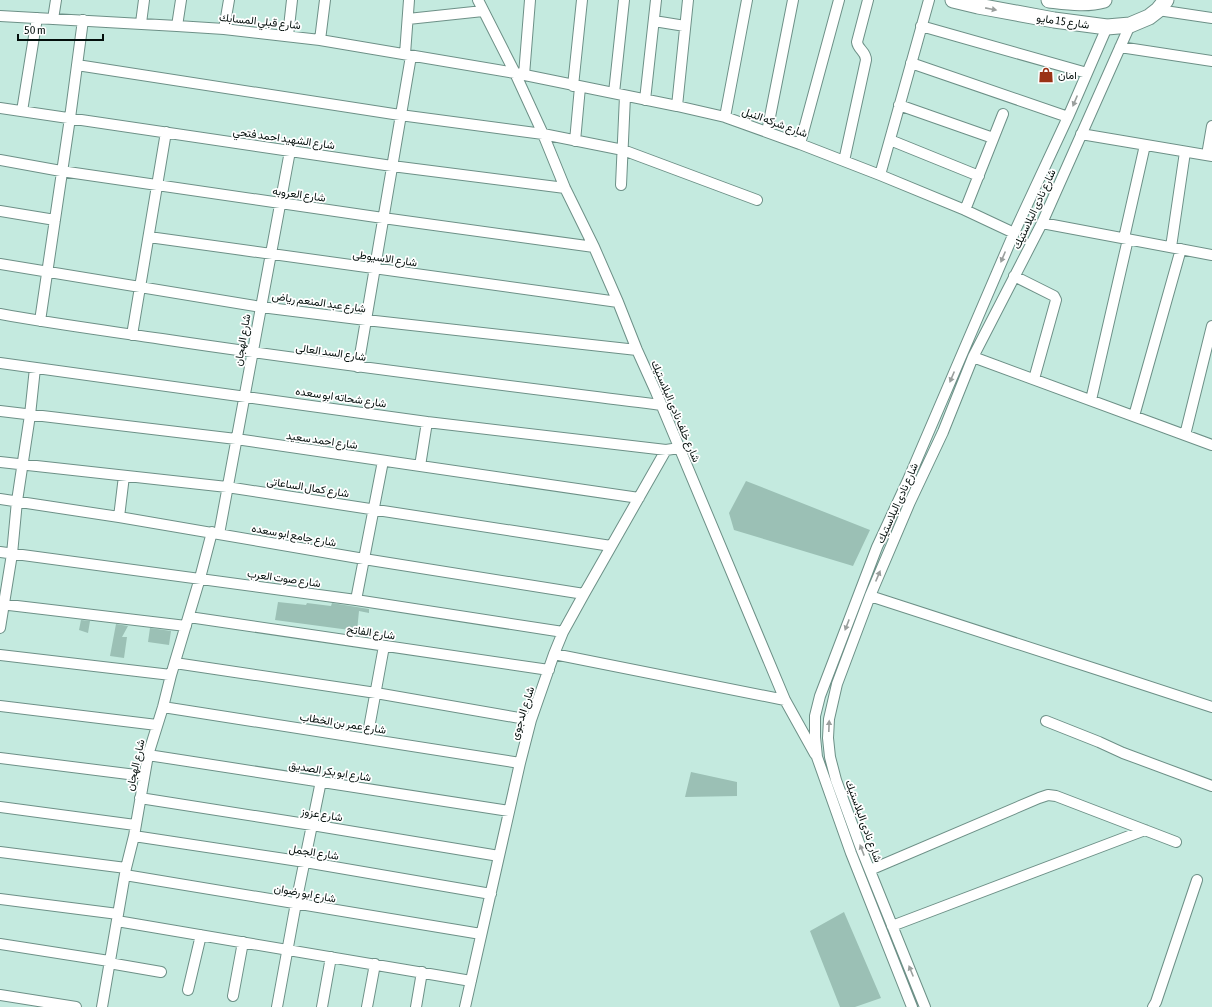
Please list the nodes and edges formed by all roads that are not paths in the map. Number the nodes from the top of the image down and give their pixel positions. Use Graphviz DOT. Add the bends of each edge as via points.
graph roads {
  1 [pos="56,0"];
  2 [pos="144,0"];
  3 [pos="181,0"];
  4 [pos="229,0"];
  5 [pos="292,0"];
  6 [pos="326,0"];
  7 [pos="409,0"];
  8 [pos="478,0"];
  9 [pos="530,0"];
  10 [pos="582,0"];
  11 [pos="624,0"];
  12 [pos="656,0"];
  13 [pos="688,0"];
  14 [pos="747,0"];
  15 [pos="793,0"];
  16 [pos="839,0"];
  17 [pos="868,0"];
  18 [pos="929,0"];
  19 [pos="953,0"];
  20 [pos="1050,0"];
  21 [pos="1104,0"];
  22 [pos="1162,5"];
  23 [pos="483,11"];
  24 [pos="0,16"];
  25 [pos="37,18"];
  26 [pos="1212,18"];
  27 [pos="53,19"];
  28 [pos="408,19"];
  29 [pos="83,20"];
  30 [pos="654,21"];
  31 [pos="141,23"];
  32 [pos="1130,25"];
  33 [pos="178,26"];
  34 [pos="685,26"];
  35 [pos="922,26"];
  36 [pos="1107,27"];
  37 [pos="224,29"];
  38 [pos="288,36"];
  39 [pos="320,40"];
  40 [pos="1120,47"];
  41 [pos="408,55"];
  42 [pos="1212,61"];
  43 [pos="911,63"];
  44 [pos="77,64"];
  45 [pos="1087,73"];
  46 [pos="520,74"];
  47 [pos="577,86"];
  48 [pos="620,95"];
  49 [pos="645,100"];
  50 [pos="899,105"];
  51 [pos="677,106"];
  52 [pos="0,108"];
  53 [pos="22,111"];
  54 [pos="1003,114"];
  55 [pos="400,115"];
  56 [pos="725,116"];
  57 [pos="1068,117"];
  58 [pos="70,118"];
  59 [pos="1212,126"];
  60 [pos="166,132"];
  61 [pos="768,132"];
  62 [pos="543,134"];
  63 [pos="1081,134"];
  64 [pos="993,138"];
  65 [pos="890,140"];
  66 [pos="575,141"];
  67 [pos="800,144"];
  68 [pos="1145,145"];
  69 [pos="623,150"];
  70 [pos="290,151"];
  71 [pos="1185,152"];
  72 [pos="1210,156"];
  73 [pos="0,160"];
  74 [pos="844,161"];
  75 [pos="392,166"];
  76 [pos="61,171"];
  77 [pos="880,175"];
  78 [pos="979,176"];
  79 [pos="158,185"];
  80 [pos="621,185"];
  81 [pos="565,188"];
  82 [pos="757,200"];
  83 [pos="280,203"];
  84 [pos="965,210"];
  85 [pos="0,211"];
  86 [pos="383,218"];
  87 [pos="55,220"];
  88 [pos="1042,223"];
  89 [pos="1014,233"];
  90 [pos="149,237"];
  91 [pos="1126,239"];
  92 [pos="594,247"];
  93 [pos="1171,247"];
  94 [pos="1181,249"];
  95 [pos="271,254"];
  96 [pos="1212,255"];
  97 [pos="0,264"];
  98 [pos="374,268"];
  99 [pos="47,273"];
  100 [pos="1014,276"];
  101 [pos="140,288"];
  102 [pos="618,302"];
  103 [pos="261,306"];
  104 [pos="0,314"];
  105 [pos="366,320"];
  106 [pos="40,321"];
  107 [pos="1212,326"];
  108 [pos="132,335"];
  109 [pos="637,350"];
  110 [pos="252,353"];
  111 [pos="973,357"];
  112 [pos="0,363"];
  113 [pos="358,367"];
  114 [pos="35,368"];
  115 [pos="1034,379"];
  116 [pos="244,396"];
  117 [pos="1091,400"];
  118 [pos="660,405"];
  119 [pos="0,411"];
  120 [pos="30,415"];
  121 [pos="1134,416"];
  122 [pos="427,422"];
  123 [pos="1185,435"];
  124 [pos="236,439"];
  125 [pos="1212,445"];
  126 [pos="679,448"];
  127 [pos="666,450"];
  128 [pos="383,461"];
  129 [pos="0,465"];
  130 [pos="23,465"];
  131 [pos="420,466"];
  132 [pos="124,476"];
  133 [pos="227,487"];
  134 [pos="639,498"];
  135 [pos="0,499"];
  136 [pos="17,501"];
  137 [pos="374,509"];
  138 [pos="119,516"];
  139 [pos="215,533"];
  140 [pos="611,546"];
  141 [pos="0,552"];
  142 [pos="12,554"];
  143 [pos="364,559"];
  144 [pos="200,578"];
  145 [pos="584,594"];
  146 [pos="870,596"];
  147 [pos="356,600"];
  148 [pos="2,605"];
  149 [pos="187,622"];
  150 [pos="0,628"];
  151 [pos="563,632"];
  152 [pos="384,646"];
  153 [pos="554,654"];
  154 [pos="0,656"];
  155 [pos="175,663"];
  156 [pos="549,670"];
  157 [pos="171,675"];
  158 [pos="376,694"];
  159 [pos="785,700"];
  160 [pos="0,706"];
  161 [pos="1212,707"];
  162 [pos="163,708"];
  163 [pos="531,720"];
  164 [pos="1046,721"];
  165 [pos="157,725"];
  166 [pos="367,739"];
  167 [pos="148,755"];
  168 [pos="817,757"];
  169 [pos="0,758"];
  170 [pos="520,763"];
  171 [pos="144,776"];
  172 [pos="321,781"];
  173 [pos="1212,786"];
  174 [pos="140,798"];
  175 [pos="0,807"];
  176 [pos="509,811"];
  177 [pos="135,825"];
  178 [pos="312,825"];
  179 [pos="1145,830"];
  180 [pos="134,836"];
  181 [pos="1176,842"];
  182 [pos="0,852"];
  183 [pos="499,856"];
  184 [pos="304,862"];
  185 [pos="870,870"];
  186 [pos="126,871"];
  187 [pos="1197,880"];
  188 [pos="491,894"];
  189 [pos="0,899"];
  190 [pos="296,903"];
  191 [pos="117,918"];
  192 [pos="892,926"];
  193 [pos="481,934"];
  194 [pos="201,935"];
  195 [pos="243,942"];
  196 [pos="0,944"];
  197 [pos="287,949"];
  198 [pos="331,957"];
  199 [pos="109,962"];
  200 [pos="375,964"];
  201 [pos="161,972"];
  202 [pos="422,972"];
  203 [pos="470,981"];
  204 [pos="188,990"];
  205 [pos="0,995"];
  206 [pos="233,996"];
  207 [pos="76,1007"];
  208 [pos="102,1007"];
  209 [pos="277,1007"];
  210 [pos="322,1007"];
  211 [pos="367,1007"];
  212 [pos="416,1007"];
  213 [pos="464,1007"];
  214 [pos="912,1007"];
  215 [pos="925,1007"];
  216 [pos="1153,1007"];
  1 -- 27 [label="street"];
  2 -- 31 [label="street"];
  3 -- 33 [label="street"];
  4 -- 37 [label="street"];
  5 -- 38 [label="street"];
  6 -- 39 [label="street"];
  7 -- 28 [label="street"];
  8 -- 23 [label="street, شارع خلف نادى البلاستيك"];
  9 -- 46 [label="street"];
  10 -- 47 [label="street"];
  11 -- 48 [label="street"];
  12 -- 30 [label="street"];
  13 -- 34 [label="street"];
  14 -- 56 [label="street"];
  15 -- 61 [label="street"];
  16 -- 67 [label="street"];
  17 -- 74 [label="street" via="857,42 865,53 866,60"];
  18 -- 35 [label="street"];
  19 -- 36 [label="main road, شارع 15 مايو, one-way" via="1054,20"];
  20 -- 21 [label="main road, شارع 15 مايو"];
  22 -- 26 [label="street"];
  22 -- 32 [label="main road, شارع 15 مايو" via="1149,17"];
  23 -- 28 [label="street"];
  23 -- 46 [label="street, شارع خلف نادى البلاستيك"];
  24 -- 25 [label="street, شارع قبلي المسابك"];
  25 -- 27 [label="street, شارع قبلي المسابك"];
  25 -- 53 [label="street"];
  27 -- 29 [label="street, شارع قبلي المسابك"];
  28 -- 41 [label="street"];
  29 -- 31 [label="street, شارع قبلي المسابك"];
  29 -- 44 [label="street"];
  30 -- 34 [label="street"];
  30 -- 49 [label="street"];
  31 -- 33 [label="street, شارع قبلي المسابك"];
  32 -- 36 [label="main road, شارع 15 مايو"];
  32 -- 40 [label="street, شارع نادى البلاستيك"];
  33 -- 37 [label="street, شارع قبلي المسابك"];
  34 -- 51 [label="street"];
  35 -- 43 [label="street"];
  35 -- 45 [label="street"];
  36 -- 45 [label="street, شارع نادى البلاستيك"];
  37 -- 38 [label="street, شارع قبلي المسابك"];
  38 -- 39 [label="street, شارع قبلي المسابك"];
  39 -- 41 [label="street, شارع قبلي المسابك"];
  40 -- 42 [label="street"];
  40 -- 63 [label="street, شارع نادى البلاستيك"];
  41 -- 46 [label="street, شارع قبلي المسابك"];
  41 -- 55 [label="street"];
  43 -- 50 [label="street"];
  43 -- 57 [label="street"];
  44 -- 55 [label="street"];
  44 -- 58 [label="street"];
  45 -- 57 [label="street, شارع نادى البلاستيك, one-way"];
  46 -- 47 [label="street, شارع شركه النيل"];
  46 -- 62 [label="street, شارع خلف نادى البلاستيك"];
  47 -- 48 [label="street, شارع شركه النيل"];
  47 -- 66 [label="street"];
  48 -- 49 [label="street, شارع شركه النيل"];
  48 -- 69 [label="street"];
  49 -- 51 [label="street, شارع شركه النيل"];
  50 -- 64 [label="street"];
  50 -- 65 [label="street"];
  51 -- 56 [label="street, شارع شركه النيل"];
  52 -- 53 [label="street, شارع الشهيد احمد فتحي"];
  53 -- 58 [label="street, شارع الشهيد احمد فتحي"];
  54 -- 64 [label="street"];
  55 -- 62 [label="street"];
  55 -- 75 [label="street"];
  56 -- 61 [label="street, شارع شركه النيل"];
  57 -- 89 [label="street, شارع نادى البلاستيك"];
  58 -- 60 [label="street, شارع الشهيد احمد فتحي"];
  58 -- 76 [label="street"];
  59 -- 72 [label="street"];
  60 -- 70 [label="street, شارع الشهيد احمد فتحي"];
  60 -- 79 [label="street"];
  61 -- 67 [label="street, شارع شركه النيل"];
  62 -- 66 [label="street"];
  62 -- 81 [label="street, شارع خلف نادى البلاستيك"];
  63 -- 68 [label="street"];
  63 -- 88 [label="street, شارع نادى البلاستيك"];
  64 -- 78 [label="street"];
  65 -- 77 [label="street"];
  65 -- 78 [label="street"];
  66 -- 69 [label="street"];
  67 -- 74 [label="street, شارع شركه النيل"];
  68 -- 71 [label="street"];
  68 -- 91 [label="street"];
  69 -- 80 [label="street"];
  69 -- 82 [label="street"];
  70 -- 75 [label="street, شارع الشهيد احمد فتحي"];
  70 -- 83 [label="street, شارع الهجان"];
  71 -- 72 [label="street"];
  71 -- 93 [label="street"];
  73 -- 76 [label="street, شارع العروبه"];
  74 -- 77 [label="street, شارع شركه النيل"];
  75 -- 81 [label="street, شارع الشهيد احمد فتحي"];
  75 -- 86 [label="street"];
  76 -- 79 [label="street, شارع العروبه"];
  76 -- 87 [label="street"];
  77 -- 84 [label="street, شارع شركه النيل"];
  78 -- 84 [label="street"];
  79 -- 83 [label="street, شارع العروبه"];
  79 -- 90 [label="street"];
  81 -- 92 [label="street, شارع خلف نادى البلاستيك"];
  83 -- 86 [label="street, شارع العروبه"];
  83 -- 95 [label="street, شارع الهجان"];
  84 -- 89 [label="street, شارع شركه النيل"];
  85 -- 87 [label="street"];
  86 -- 92 [label="street, شارع العروبه"];
  86 -- 98 [label="street"];
  87 -- 99 [label="street"];
  88 -- 91 [label="street"];
  88 -- 100 [label="street, شارع نادى البلاستيك"];
  89 -- 168 [label="street, شارع نادى البلاستيك, one-way" via="877,547 830,668 815,716"];
  90 -- 95 [label="street, شارع الاسيوطى"];
  90 -- 101 [label="street"];
  91 -- 93 [label="street"];
  91 -- 117 [label="street"];
  92 -- 102 [label="street, شارع خلف نادى البلاستيك"];
  93 -- 94 [label="street"];
  94 -- 96 [label="street"];
  94 -- 121 [label="street"];
  95 -- 98 [label="street, شارع الاسيوطى"];
  95 -- 103 [label="street, شارع الهجان"];
  97 -- 99 [label="street, شارع عبد المنعم رياض"];
  98 -- 102 [label="street, شارع الاسيوطى"];
  98 -- 105 [label="street"];
  99 -- 101 [label="street, شارع عبد المنعم رياض"];
  99 -- 106 [label="street"];
  100 -- 111 [label="street, شارع نادى البلاستيك"];
  100 -- 115 [label="street" via="1054,296 1056,300"];
  101 -- 103 [label="street, شارع عبد المنعم رياض"];
  101 -- 108 [label="street"];
  102 -- 109 [label="street, شارع خلف نادى البلاستيك"];
  103 -- 105 [label="street, شارع عبد المنعم رياض"];
  103 -- 110 [label="street, شارع الهجان"];
  104 -- 106 [label="street, شارع السد العالى"];
  105 -- 109 [label="street, شارع عبد المنعم رياض"];
  105 -- 113 [label="street"];
  106 -- 108 [label="street, شارع السد العالى"];
  107 -- 123 [label="street"];
  108 -- 110 [label="street, شارع السد العالى"];
  109 -- 118 [label="street, شارع خلف نادى البلاستيك"];
  110 -- 113 [label="street, شارع السد العالى"];
  110 -- 116 [label="street, شارع الهجان"];
  111 -- 115 [label="street"];
  146 -- 111 [label="street, شارع نادى البلاستيك, one-way" via="943,432"];
  112 -- 114 [label="street, شارع شحاته ابو سعده"];
  113 -- 118 [label="street, شارع السد العالى"];
  114 -- 116 [label="street, شارع شحاته ابو سعده"];
  114 -- 120 [label="street"];
  115 -- 117 [label="street"];
  116 -- 122 [label="street, شارع شحاته ابو سعده"];
  116 -- 124 [label="street, شارع الهجان"];
  117 -- 121 [label="street"];
  118 -- 126 [label="street, شارع خلف نادى البلاستيك"];
  119 -- 120 [label="street, شارع احمد سعيد"];
  120 -- 124 [label="street, شارع احمد سعيد"];
  120 -- 130 [label="street"];
  121 -- 123 [label="street"];
  122 -- 127 [label="street, شارع شحاته ابو سعده"];
  122 -- 131 [label="street"];
  123 -- 125 [label="street"];
  124 -- 128 [label="street, شارع احمد سعيد"];
  124 -- 133 [label="street, شارع الهجان"];
  126 -- 127 [label="street, شارع شحاته ابو سعده"];
  126 -- 159 [label="street, شارع خلف نادى البلاستيك"];
  127 -- 134 [label="street, شارع الدجوى"];
  128 -- 131 [label="street, شارع احمد سعيد"];
  128 -- 137 [label="street"];
  129 -- 130 [label="street, شارع كمال الساعاتى"];
  130 -- 132 [label="street, شارع كمال الساعاتى"];
  130 -- 136 [label="street"];
  131 -- 134 [label="street, شارع احمد سعيد"];
  132 -- 133 [label="street, شارع كمال الساعاتى"];
  132 -- 138 [label="street"];
  133 -- 137 [label="street, شارع كمال الساعاتى"];
  133 -- 139 [label="street, شارع الهجان"];
  134 -- 140 [label="street, شارع الدجوى"];
  135 -- 136 [label="street, شارع جامع ابو سعده"];
  136 -- 138 [label="street, شارع جامع ابو سعده"];
  136 -- 142 [label="street"];
  137 -- 140 [label="street, شارع كمال الساعاتى"];
  137 -- 143 [label="street"];
  138 -- 139 [label="street, شارع جامع ابو سعده"];
  139 -- 143 [label="street, شارع جامع ابو سعده"];
  139 -- 144 [label="street, شارع الهجان"];
  140 -- 145 [label="street, شارع الدجوى"];
  141 -- 142 [label="street, شارع صوت العرب"];
  142 -- 144 [label="street, شارع صوت العرب"];
  142 -- 148 [label="street"];
  143 -- 145 [label="street, شارع جامع ابو سعده"];
  143 -- 147 [label="street"];
  144 -- 147 [label="street, شارع صوت العرب"];
  144 -- 149 [label="street, شارع الهجان"];
  145 -- 151 [label="street, شارع الدجوى"];
  146 -- 161 [label="street"];
  185 -- 146 [label="street, شارع نادى البلاستيك, one-way" via="836,780 828,738 829,719 837,684"];
  147 -- 151 [label="street, شارع صوت العرب"];
  148 -- 149 [label="street, شارع الفاتح"];
  148 -- 150 [label="street"];
  149 -- 152 [label="street, شارع الفاتح"];
  149 -- 155 [label="street, شارع الهجان"];
  151 -- 153 [label="street, شارع الدجوى"];
  152 -- 156 [label="street, شارع الفاتح"];
  152 -- 158 [label="street"];
  153 -- 156 [label="street, شارع الدجوى"];
  153 -- 159 [label="street"];
  154 -- 157 [label="street"];
  155 -- 157 [label="street, شارع الهجان"];
  155 -- 158 [label="street"];
  156 -- 163 [label="street, شارع الدجوى"];
  157 -- 162 [label="street, شارع الهجان"];
  158 -- 163 [label="street"];
  158 -- 166 [label="street"];
  159 -- 168 [label="street, شارع خلف نادى البلاستيك"];
  160 -- 165 [label="street"];
  162 -- 165 [label="street, شارع الهجان"];
  162 -- 166 [label="street, شارع عمر بن الخطاب"];
  163 -- 170 [label="street, شارع الدجوى"];
  164 -- 173 [label="street"];
  165 -- 167 [label="street, شارع الهجان"];
  166 -- 170 [label="street, شارع عمر بن الخطاب"];
  167 -- 171 [label="street, شارع الهجان"];
  167 -- 172 [label="street, شارع ابو بكر الصديق"];
  168 -- 214 [label="street, شارع نادى البلاستيك"];
  169 -- 171 [label="street"];
  170 -- 176 [label="street, شارع الدجوى"];
  171 -- 174 [label="street, شارع الهجان"];
  172 -- 176 [label="street, شارع ابو بكر الصديق"];
  172 -- 178 [label="street"];
  174 -- 177 [label="street, شارع الهجان"];
  174 -- 178 [label="street, شارع عزوز"];
  175 -- 177 [label="street"];
  176 -- 183 [label="street, شارع الدجوى"];
  177 -- 180 [label="street, شارع الهجان"];
  178 -- 183 [label="street, شارع عزوز"];
  178 -- 184 [label="street"];
  179 -- 181 [label="street"];
  179 -- 185 [label="street" via="1048,795"];
  179 -- 192 [label="street"];
  180 -- 184 [label="street, شارع الجمل"];
  180 -- 186 [label="street, شارع الهجان"];
  182 -- 186 [label="street, شارع ابو رضوان"];
  183 -- 188 [label="street, شارع الدجوى"];
  184 -- 188 [label="street, شارع الجمل"];
  184 -- 190 [label="street"];
  185 -- 192 [label="street, شارع نادى البلاستيك"];
  186 -- 190 [label="street, شارع ابو رضوان"];
  186 -- 191 [label="street, شارع الهجان"];
  187 -- 216 [label="street"];
  188 -- 193 [label="street, شارع الدجوى"];
  189 -- 191 [label="street"];
  190 -- 193 [label="street, شارع ابو رضوان"];
  190 -- 197 [label="street"];
  191 -- 194 [label="street"];
  191 -- 199 [label="street, شارع الهجان"];
  215 -- 192 [label="street, شارع نادى البلاستيك, one-way"];
  193 -- 203 [label="street, شارع الدجوى"];
  194 -- 195 [label="street"];
  194 -- 204 [label="street"];
  195 -- 197 [label="street"];
  195 -- 206 [label="street"];
  196 -- 199 [label="street"];
  197 -- 198 [label="street"];
  197 -- 209 [label="street"];
  198 -- 200 [label="street"];
  198 -- 210 [label="street"];
  199 -- 201 [label="street"];
  199 -- 208 [label="street, شارع الهجان"];
  200 -- 202 [label="street"];
  200 -- 211 [label="street"];
  202 -- 203 [label="street"];
  202 -- 212 [label="street"];
  203 -- 213 [label="street, شارع الدجوى"];
  205 -- 207 [label="street"];
}
